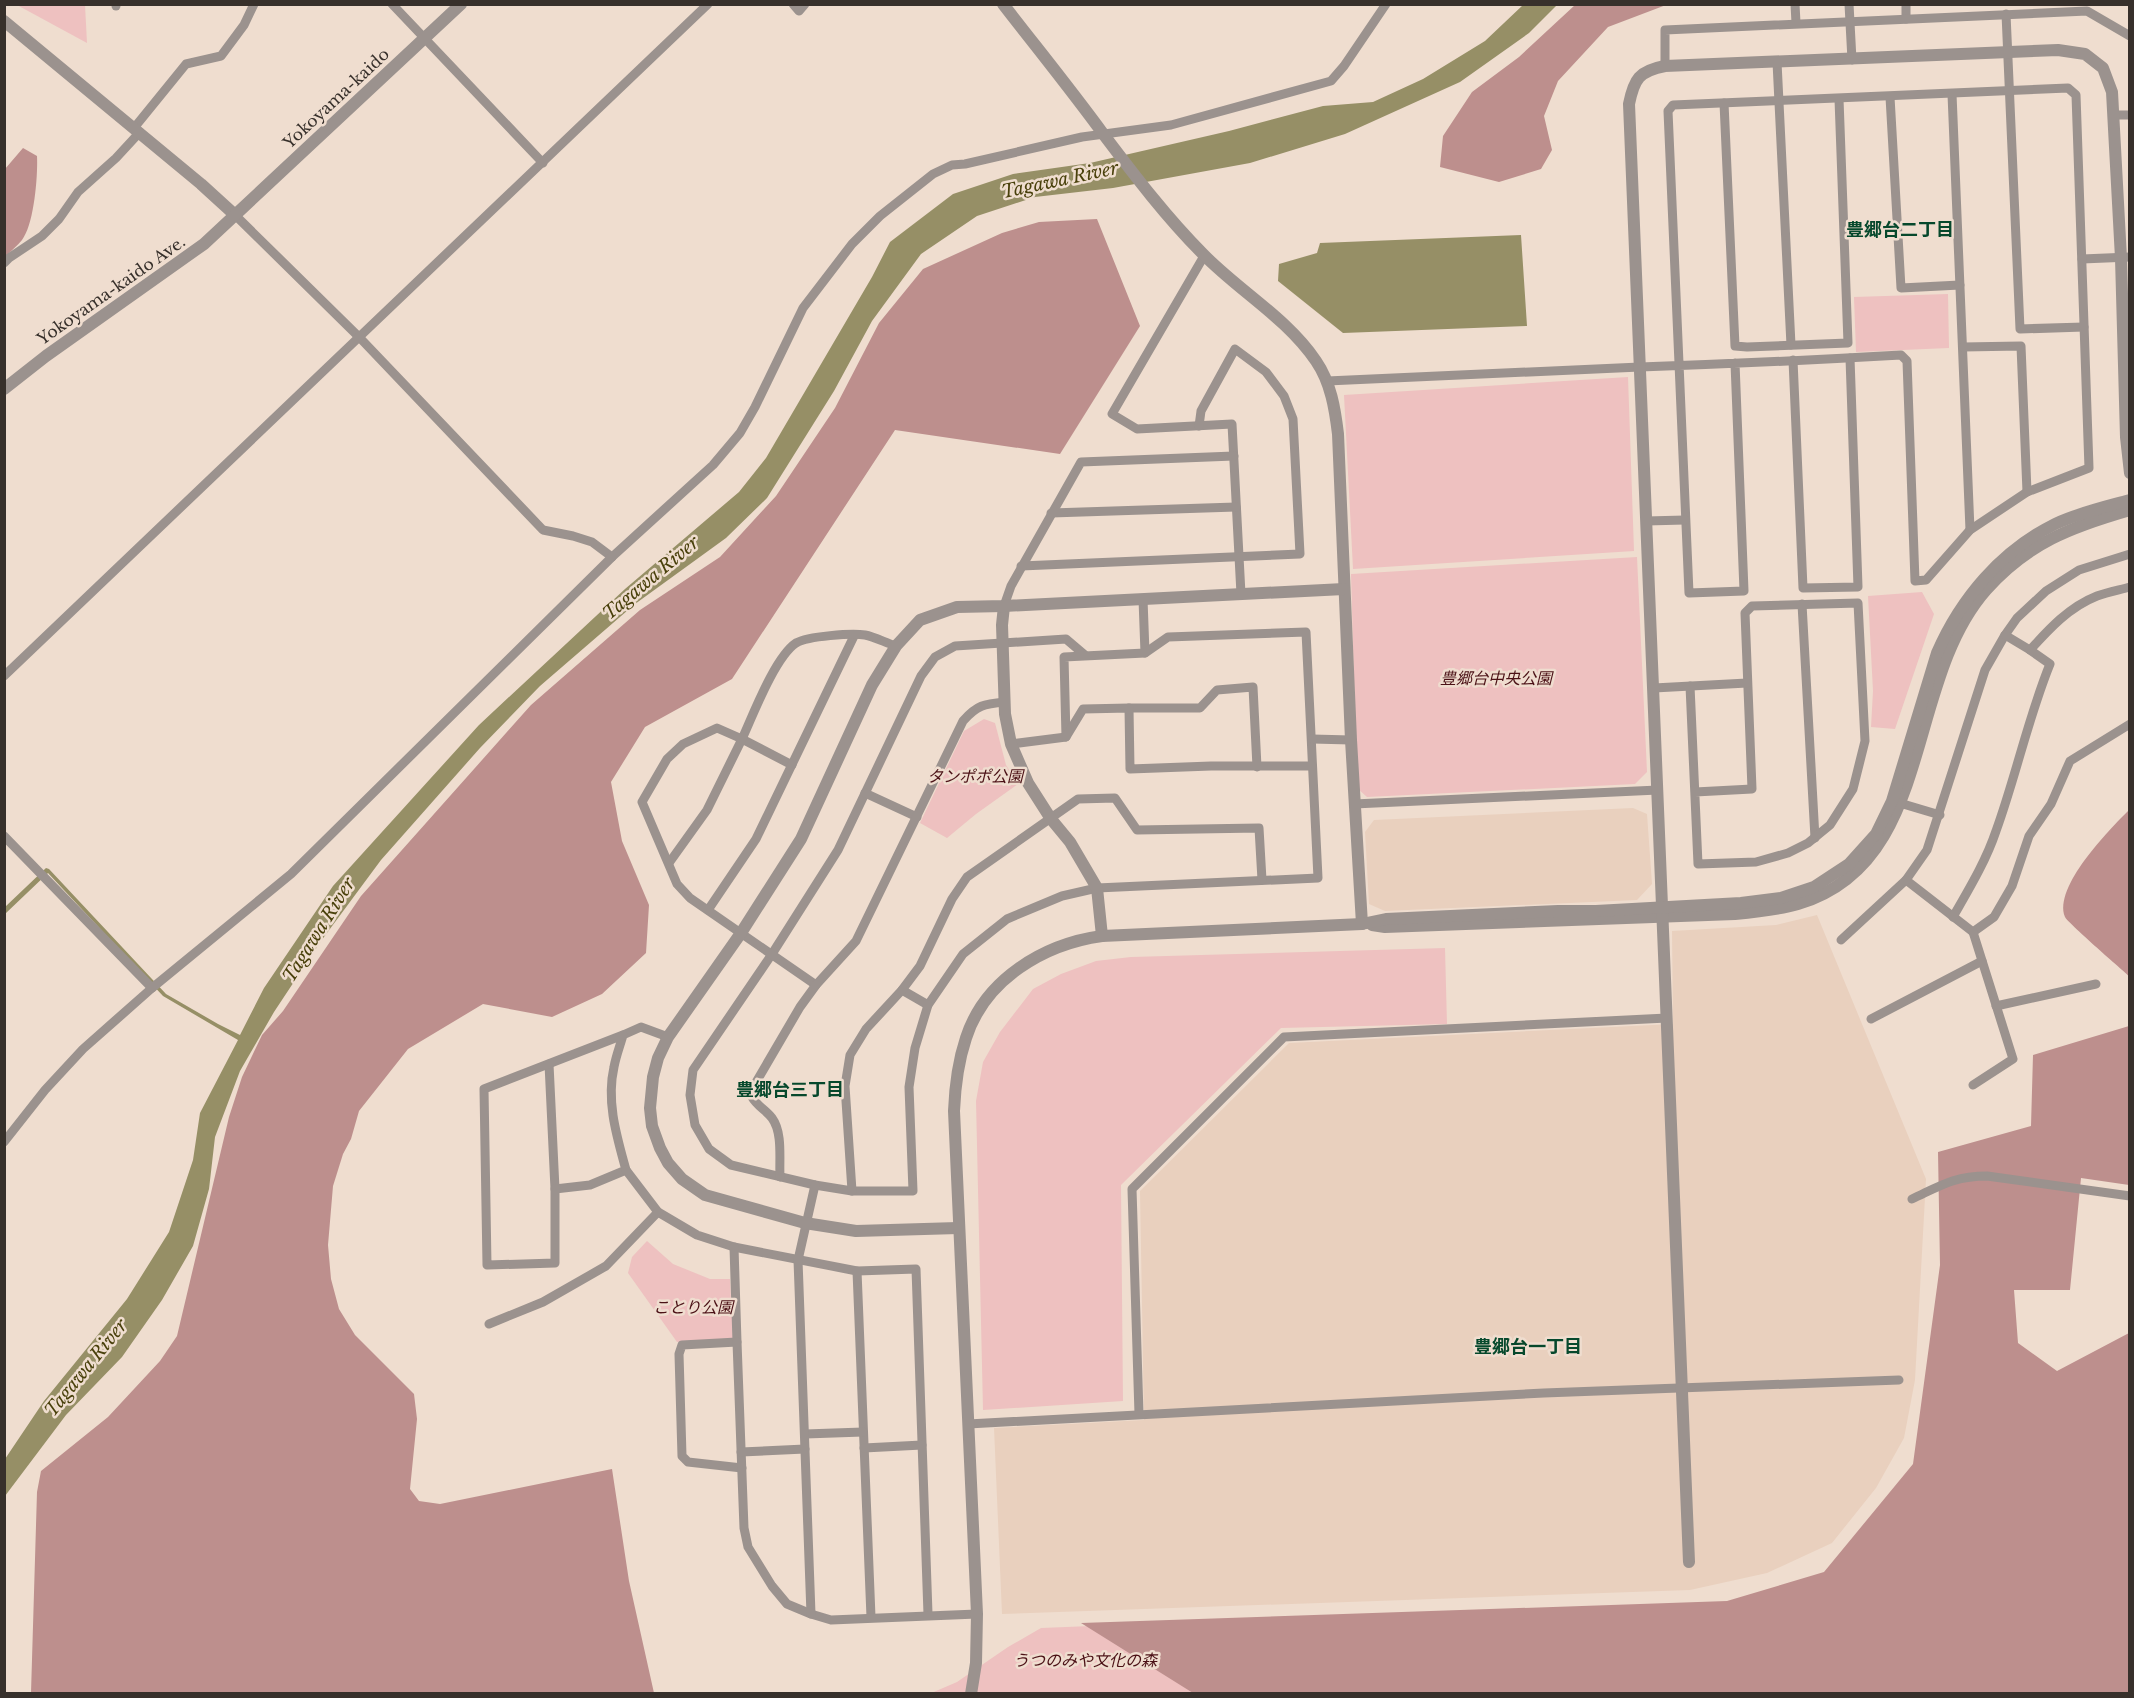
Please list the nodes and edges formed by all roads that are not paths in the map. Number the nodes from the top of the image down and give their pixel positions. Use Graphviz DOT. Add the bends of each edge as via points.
graph roads {
  1 [pos="254,4"];
  2 [pos="392,4"];
  3 [pos="461,4"];
  4 [pos="708,4"];
  5 [pos="793,4"];
  6 [pos="805,4"];
  7 [pos="1003,4"];
  8 [pos="1386,4"];
  9 [pos="1795,4"];
  10 [pos="1849,4"];
  11 [pos="1905,4"];
  12 [pos="1964,4"];
  13 [pos="2082,8"];
  14 [pos="2024,9"];
  15 [pos="2006,15"];
  16 [pos="1964,16"];
  17 [pos="1906,19"];
  18 [pos="4,21"];
  19 [pos="1849,21"];
  20 [pos="1796,23"];
  21 [pos="2130,36"];
  22 [pos="424,39"];
  23 [pos="2007,54"];
  24 [pos="1852,60"];
  25 [pos="1777,62"];
  26 [pos="1665,66"];
  27 [pos="2009,91"];
  28 [pos="1952,94"];
  29 [pos="1890,97"];
  30 [pos="1839,99"];
  31 [pos="1779,101"];
  32 [pos="1724,103"];
  33 [pos="2114,115"];
  34 [pos="2130,115"];
  35 [pos="137,130"];
  36 [pos="1105,136"];
  37 [pos="543,163"];
  38 [pos="234,216"];
  39 [pos="1204,256"];
  40 [pos="2125,258"];
  41 [pos="2082,260"];
  42 [pos="4,263"];
  43 [pos="1960,285"];
  44 [pos="2084,327"];
  45 [pos="360,338"];
  46 [pos="1791,345"];
  47 [pos="1963,347"];
  48 [pos="1850,358"];
  49 [pos="1793,360"];
  50 [pos="1735,363"];
  51 [pos="1678,366"];
  52 [pos="1640,367"];
  53 [pos="1327,381"];
  54 [pos="4,389"];
  55 [pos="1199,426"];
  56 [pos="1234,456"];
  57 [pos="2130,474"];
  58 [pos="2028,492"];
  59 [pos="2130,500"];
  60 [pos="1236,507"];
  61 [pos="2130,510"];
  62 [pos="1051,513"];
  63 [pos="1685,520"];
  64 [pos="1646,521"];
  65 [pos="1970,530"];
  66 [pos="2130,554"];
  67 [pos="612,557"];
  68 [pos="1240,558"];
  69 [pos="1021,566"];
  70 [pos="2130,587"];
  71 [pos="1344,589"];
  72 [pos="1241,594"];
  73 [pos="1143,599"];
  74 [pos="1802,604"];
  75 [pos="1004,606"];
  76 [pos="2004,635"];
  77 [pos="854,636"];
  78 [pos="1003,642"];
  79 [pos="896,646"];
  80 [pos="2030,651"];
  81 [pos="1145,652"];
  82 [pos="1086,656"];
  83 [pos="4,676"];
  84 [pos="1748,683"];
  85 [pos="1690,686"];
  86 [pos="1654,688"];
  87 [pos="1005,702"];
  88 [pos="1130,708"];
  89 [pos="2130,724"];
  90 [pos="1066,737"];
  91 [pos="742,739"];
  92 [pos="1312,739"];
  93 [pos="1351,740"];
  94 [pos="1011,744"];
  95 [pos="792,765"];
  96 [pos="1312,766"];
  97 [pos="1257,767"];
  98 [pos="1658,790"];
  99 [pos="1695,792"];
  100 [pos="866,793"];
  101 [pos="1896,802"];
  102 [pos="1354,804"];
  103 [pos="1940,815"];
  104 [pos="917,817"];
  105 [pos="1051,819"];
  106 [pos="4,836"];
  107 [pos="1815,838"];
  108 [pos="669,863"];
  109 [pos="1262,880"];
  110 [pos="1906,880"];
  111 [pos="1097,888"];
  112 [pos="708,910"];
  113 [pos="1663,913"];
  114 [pos="1953,917"];
  115 [pos="1362,924"];
  116 [pos="1973,932"];
  117 [pos="741,933"];
  118 [pos="1102,936"];
  119 [pos="1840,940"];
  120 [pos="772,954"];
  121 [pos="1982,961"];
  122 [pos="2096,984"];
  123 [pos="816,985"];
  124 [pos="152,988"];
  125 [pos="903,990"];
  126 [pos="928,1005"];
  127 [pos="1996,1006"];
  128 [pos="1667,1018"];
  129 [pos="1871,1019"];
  130 [pos="623,1035"];
  131 [pos="669,1037"];
  132 [pos="549,1064"];
  133 [pos="1973,1085"];
  134 [pos="4,1142"];
  135 [pos="626,1170"];
  136 [pos="780,1176"];
  137 [pos="815,1185"];
  138 [pos="555,1188"];
  139 [pos="852,1191"];
  140 [pos="2130,1196"];
  141 [pos="1912,1199"];
  142 [pos="657,1212"];
  143 [pos="805,1224"];
  144 [pos="958,1228"];
  145 [pos="734,1247"];
  146 [pos="798,1260"];
  147 [pos="857,1271"];
  148 [pos="489,1324"];
  149 [pos="737,1342"];
  150 [pos="1899,1380"];
  151 [pos="1682,1387"];
  152 [pos="1139,1414"];
  153 [pos="968,1424"];
  154 [pos="863,1432"];
  155 [pos="805,1434"];
  156 [pos="922,1445"];
  157 [pos="864,1448"];
  158 [pos="805,1449"];
  159 [pos="741,1452"];
  160 [pos="742,1468"];
  161 [pos="1689,1562"];
  162 [pos="812,1614"];
  163 [pos="928,1614"];
  164 [pos="977,1614"];
  165 [pos="871,1617"];
  166 [pos="971,1694"];
  1 -- 35 [label="street" via="221,56 186,64"];
  2 -- 22 [label="street"];
  3 -- 22 [label="street, Yokoyama-kaido"];
  4 -- 37 [label="street"];
  5 -- 6 [label="street" via="799,11"];
  7 -- 36 [label="street"];
  8 -- 36 [label="street" via="1331,81 1171,125"];
  9 -- 20 [label="street"];
  10 -- 19 [label="street"];
  11 -- 17 [label="street"];
  12 -- 16 [label="street"];
  13 -- 14 [label="street"];
  13 -- 21 [label="street"];
  14 -- 15 [label="street"];
  15 -- 16 [label="street"];
  15 -- 23 [label="street"];
  16 -- 17 [label="street"];
  17 -- 19 [label="street"];
  18 -- 35 [label="street"];
  19 -- 20 [label="street"];
  19 -- 24 [label="street"];
  20 -- 26 [label="street" via="1665,30"];
  22 -- 37 [label="street"];
  22 -- 38 [label="street, Yokoyama-kaido"];
  23 -- 24 [label="street"];
  23 -- 27 [label="street"];
  23 -- 33 [label="street" via="2058,50 2085,54 2103,68 2112,92"];
  24 -- 25 [label="street"];
  25 -- 26 [label="street"];
  25 -- 31 [label="street"];
  26 -- 52 [label="street" via="1647,70 1633,84 1629,104"];
  27 -- 28 [label="street"];
  27 -- 41 [label="street" via="2068,88 2076,95"];
  27 -- 44 [label="street" via="2020,329"];
  28 -- 29 [label="street"];
  28 -- 43 [label="street"];
  29 -- 30 [label="street"];
  29 -- 43 [label="street" via="1901,288"];
  30 -- 31 [label="street"];
  30 -- 46 [label="street" via="1848,342"];
  31 -- 32 [label="street"];
  31 -- 46 [label="street"];
  32 -- 46 [label="street" via="1735,346"];
  32 -- 51 [label="street" via="1673,105 1668,111"];
  33 -- 34 [label="street"];
  33 -- 40 [label="street"];
  35 -- 38 [label="street"];
  35 -- 42 [label="street" via="116,158 78,192 42,236"];
  36 -- 39 [label="street"];
  36 -- 67 [label="street" via="952,165 933,174 880,216 852,244 803,308 740,433 713,465"];
  37 -- 45 [label="street"];
  38 -- 45 [label="street"];
  38 -- 54 [label="street, Yokoyama-kaido Ave." via="204,244"];
  39 -- 53 [label="street" via="1296,337"];
  39 -- 55 [label="street" via="1112,414 1137,429"];
  40 -- 41 [label="street"];
  40 -- 57 [label="street" via="2126,437"];
  41 -- 44 [label="street"];
  43 -- 47 [label="street"];
  44 -- 58 [label="street" via="2089,468"];
  45 -- 67 [label="street" via="543,530 592,542"];
  45 -- 83 [label="street"];
  47 -- 58 [label="street" via="2021,346"];
  47 -- 65 [label="street"];
  48 -- 49 [label="street"];
  48 -- 49 [label="street" via="1858,587 1803,588"];
  48 -- 65 [label="street" via="1900,355 1907,361 1915,580 1926,580"];
  49 -- 50 [label="street"];
  50 -- 51 [label="street"];
  50 -- 63 [label="street" via="1744,591 1689,593"];
  51 -- 52 [label="street"];
  51 -- 63 [label="street"];
  52 -- 53 [label="street"];
  52 -- 64 [label="street"];
  53 -- 71 [label="street" via="1338,434"];
  55 -- 56 [label="street" via="1232,424"];
  55 -- 68 [label="street" via="1200,411 1235,349 1266,372 1284,396 1293,419 1299,554"];
  56 -- 60 [label="street"];
  56 -- 62 [label="street" via="1081,462"];
  58 -- 65 [label="street"];
  59 -- 101 [label="street" via="2057,523 2007,556 1979,583 1961,607 1937,653"];
  60 -- 62 [label="street"];
  60 -- 68 [label="street"];
  61 -- 101 [label="street" via="2082,524 2042,543 1985,591 1945,657"];
  62 -- 69 [label="street"];
  63 -- 64 [label="street"];
  64 -- 86 [label="street"];
  66 -- 76 [label="street" via="2079,570 2054,586 2017,618"];
  67 -- 124 [label="street" via="291,874"];
  68 -- 69 [label="street"];
  68 -- 72 [label="street"];
  69 -- 75 [label="street"];
  70 -- 80 [label="street" via="2075,608 2053,624"];
  71 -- 72 [label="street"];
  71 -- 93 [label="street"];
  72 -- 73 [label="street"];
  73 -- 75 [label="street"];
  73 -- 81 [label="street"];
  74 -- 84 [label="street" via="1752,606 1745,613"];
  74 -- 107 [label="street"];
  74 -- 107 [label="street" via="1858,603 1865,741 1853,789 1830,825"];
  75 -- 78 [label="street"];
  75 -- 79 [label="street" via="957,607 920,620"];
  76 -- 80 [label="street"];
  76 -- 103 [label="street" via="1985,670"];
  77 -- 79 [label="street" via="865,635"];
  77 -- 91 [label="street" via="816,637 796,643 770,679"];
  77 -- 95 [label="street"];
  78 -- 82 [label="street" via="1066,639"];
  78 -- 87 [label="street"];
  78 -- 100 [label="street" via="955,646 935,657 921,676"];
  79 -- 117 [label="street" via="872,684 801,839"];
  80 -- 114 [label="street" via="2050,664 1996,832"];
  81 -- 82 [label="street"];
  81 -- 92 [label="street" via="1168,637 1306,632"];
  82 -- 90 [label="street" via="1064,657"];
  84 -- 85 [label="street"];
  84 -- 99 [label="street" via="1752,789"];
  85 -- 86 [label="street"];
  85 -- 99 [label="street"];
  86 -- 98 [label="street"];
  87 -- 94 [label="street"];
  87 -- 104 [label="street" via="986,704 963,721"];
  88 -- 90 [label="street" via="1083,709"];
  88 -- 97 [label="street" via="1130,770"];
  88 -- 97 [label="street" via="1200,708 1217,690 1253,687"];
  89 -- 116 [label="street" via="2070,761 2051,804 2029,836 2012,886 1994,917"];
  90 -- 94 [label="street"];
  91 -- 95 [label="street"];
  91 -- 108 [label="street" via="707,810"];
  91 -- 108 [label="street" via="717,728 683,744 667,759 642,801"];
  92 -- 93 [label="street"];
  92 -- 96 [label="street"];
  93 -- 102 [label="street"];
  94 -- 105 [label="street" via="1028,783"];
  95 -- 112 [label="street" via="756,839"];
  96 -- 97 [label="street"];
  96 -- 109 [label="street" via="1318,878"];
  98 -- 102 [label="street"];
  98 -- 113 [label="street"];
  99 -- 107 [label="street" via="1698,864 1756,862 1788,853"];
  100 -- 104 [label="street"];
  100 -- 120 [label="street" via="838,850"];
  101 -- 103 [label="street"];
  101 -- 113 [label="street" via="1863,850 1814,887 1781,898"];
  102 -- 115 [label="street"];
  103 -- 110 [label="street" via="1927,850"];
  104 -- 123 [label="street" via="856,941"];
  105 -- 109 [label="street" via="1078,799 1115,798 1137,830 1259,828"];
  105 -- 111 [label="street" via="1070,842"];
  105 -- 125 [label="street" via="967,877"];
  106 -- 124 [label="street"];
  108 -- 112 [label="street" via="677,884"];
  109 -- 111 [label="street"];
  110 -- 114 [label="street"];
  110 -- 119 [label="street"];
  111 -- 118 [label="street"];
  111 -- 126 [label="street" via="1062,896 1006,919 963,954"];
  112 -- 117 [label="street"];
  113 -- 115 [label="street" via="1386,919"];
  113 -- 128 [label="street"];
  114 -- 116 [label="street"];
  115 -- 118 [label="street"];
  116 -- 121 [label="street"];
  117 -- 120 [label="street"];
  117 -- 131 [label="street"];
  118 -- 144 [label="street" via="1064,944 1025,963 1005,978 975,1018 966,1037 955,1088"];
  120 -- 123 [label="street"];
  120 -- 136 [label="street" via="693,1070 690,1095 696,1125 709,1149 731,1165"];
  121 -- 127 [label="street"];
  121 -- 129 [label="street"];
  122 -- 127 [label="street"];
  123 -- 136 [label="street" via="755,1084 752,1096 778,1130"];
  124 -- 134 [label="street" via="76,1057"];
  125 -- 126 [label="street"];
  125 -- 139 [label="street" via="866,1029 850,1055 845,1086"];
  126 -- 139 [label="street" via="909,1087 913,1191"];
  127 -- 133 [label="street" via="2013,1059"];
  128 -- 151 [label="street"];
  128 -- 152 [label="street" via="1284,1037 1132,1188"];
  130 -- 131 [label="street" via="641,1027"];
  130 -- 132 [label="street"];
  130 -- 135 [label="street" via="613,1069 612,1103"];
  131 -- 143 [label="street" via="658,1058 650,1108 652,1126 668,1163 705,1196"];
  132 -- 138 [label="street"];
  132 -- 138 [label="street" via="484,1089 487,1265 555,1263"];
  135 -- 138 [label="street" via="590,1185"];
  135 -- 142 [label="street"];
  136 -- 137 [label="street"];
  137 -- 139 [label="street"];
  137 -- 143 [label="street"];
  140 -- 141 [label="street" via="1967,1176"];
  142 -- 145 [label="street" via="697,1235"];
  142 -- 148 [label="street" via="606,1266 543,1302"];
  143 -- 144 [label="street" via="856,1231"];
  143 -- 146 [label="street"];
  144 -- 153 [label="street"];
  145 -- 146 [label="street"];
  145 -- 149 [label="street"];
  146 -- 147 [label="street"];
  146 -- 155 [label="street"];
  147 -- 154 [label="street"];
  147 -- 156 [label="street" via="916,1269"];
  149 -- 159 [label="street"];
  149 -- 160 [label="street" via="682,1345 678,1354 682,1456 688,1462"];
  150 -- 151 [label="street"];
  151 -- 152 [label="street"];
  151 -- 161 [label="street"];
  152 -- 153 [label="street"];
  153 -- 164 [label="street"];
  154 -- 155 [label="street"];
  154 -- 157 [label="street"];
  155 -- 158 [label="street"];
  156 -- 157 [label="street"];
  156 -- 163 [label="street"];
  157 -- 165 [label="street"];
  158 -- 159 [label="street"];
  158 -- 162 [label="street"];
  159 -- 160 [label="street"];
  160 -- 162 [label="street" via="748,1547 771,1586 787,1604"];
  162 -- 165 [label="street" via="831,1620"];
  163 -- 164 [label="street"];
  163 -- 165 [label="street"];
  164 -- 166 [label="street"];
}
